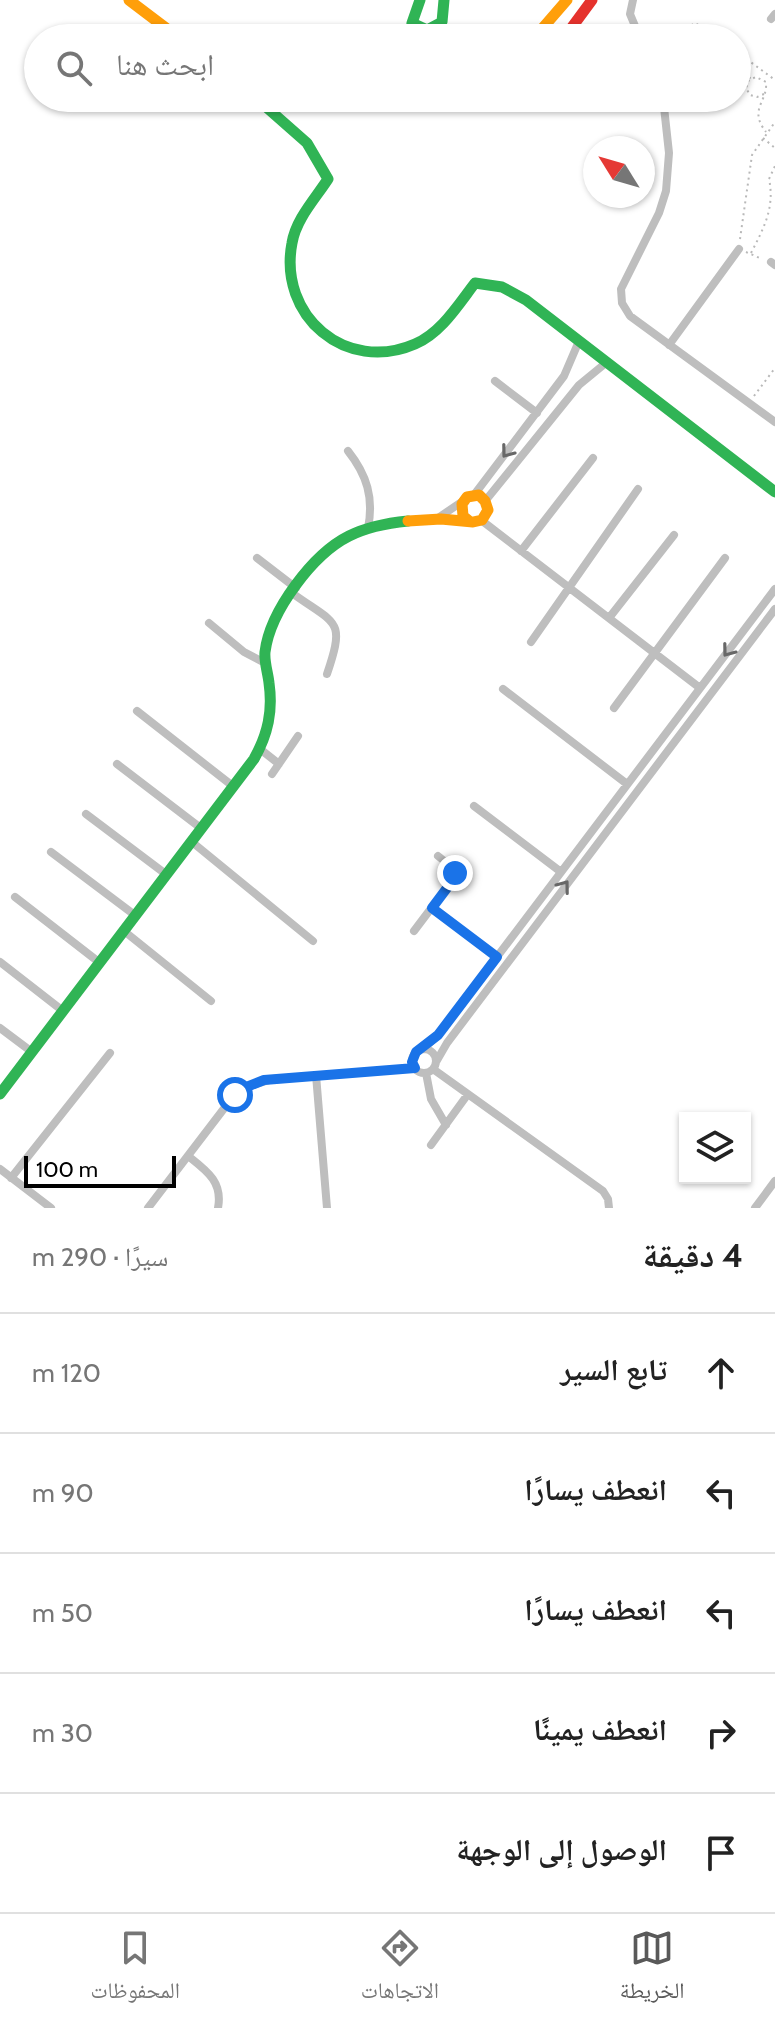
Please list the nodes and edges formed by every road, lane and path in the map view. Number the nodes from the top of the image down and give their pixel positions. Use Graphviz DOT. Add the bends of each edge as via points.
graph roads {
  1 [pos="129,0"];
  2 [pos="420,0"];
  3 [pos="444,0"];
  4 [pos="567,0"];
  5 [pos="592,0"];
  6 [pos="633,0"];
  7 [pos="161,24"];
  8 [pos="413,24"];
  9 [pos="440,24"];
  10 [pos="546,24"];
  11 [pos="574,24"];
  12 [pos="634,24"];
  13 [pos="751,62"];
  14 [pos="752,78"];
  15 [pos="775,80"];
  16 [pos="764,94"];
  17 [pos="751,95"];
  18 [pos="274,112"];
  19 [pos="665,112"];
  20 [pos="775,122"];
  21 [pos="767,133"];
  22 [pos="763,138"];
  23 [pos="775,148"];
  24 [pos="775,166"];
  25 [pos="775,192"];
  26 [pos="739,249"];
  27 [pos="751,254"];
  28 [pos="773,264"];
  29 [pos="579,341"];
  30 [pos="669,345"];
  31 [pos="607,362"];
  32 [pos="775,368"];
  33 [pos="495,381"];
  34 [pos="559,383"];
  35 [pos="571,393"];
  36 [pos="749,403"];
  37 [pos="537,413"];
  38 [pos="775,422"];
  39 [pos="348,451"];
  40 [pos="593,458"];
  41 [pos="638,489"];
  42 [pos="775,492"];
  43 [pos="475,498"];
  44 [pos="436,519"];
  45 [pos="475,521"];
  46 [pos="368,528"];
  47 [pos="674,535"];
  48 [pos="521,551"];
  49 [pos="257,558"];
  50 [pos="725,558"];
  51 [pos="569,587"];
  52 [pos="775,589"];
  53 [pos="294,591"];
  54 [pos="775,609"];
  55 [pos="609,618"];
  56 [pos="209,623"];
  57 [pos="531,642"];
  58 [pos="655,653"];
  59 [pos="265,663"];
  60 [pos="327,674"];
  61 [pos="700,688"];
  62 [pos="503,689"];
  63 [pos="614,708"];
  64 [pos="137,711"];
  65 [pos="670,727"];
  66 [pos="680,735"];
  67 [pos="298,736"];
  68 [pos="260,749"];
  69 [pos="117,764"];
  70 [pos="279,764"];
  71 [pos="272,774"];
  72 [pos="627,784"];
  73 [pos="234,787"];
  74 [pos="474,806"];
  75 [pos="86,814"];
  76 [pos="202,829"];
  77 [pos="192,842"];
  78 [pos="51,852"];
  79 [pos="438,856"];
  80 [pos="561,872"];
  81 [pos="167,875"];
  82 [pos="15,897"];
  83 [pos="432,908"];
  84 [pos="529,914"];
  85 [pos="136,916"];
  86 [pos="538,921"];
  87 [pos="124,931"];
  88 [pos="414,931"];
  89 [pos="313,941"];
  90 [pos="497,957"];
  91 [pos="0,962"];
  92 [pos="100,963"];
  93 [pos="211,1001"];
  94 [pos="63,1011"];
  95 [pos="0,1028"];
  96 [pos="423,1049"];
  97 [pos="32,1052"];
  98 [pos="110,1053"];
  99 [pos="415,1068"];
  100 [pos="431,1068"];
  101 [pos="316,1075"];
  102 [pos="0,1094"];
  103 [pos="468,1094"];
  104 [pos="446,1125"];
  105 [pos="431,1145"];
  106 [pos="188,1156"];
  107 [pos="0,1169"];
  108 [pos="11,1178"];
  109 [pos="775,1181"];
  110 [pos="51,1208"];
  111 [pos="148,1208"];
  112 [pos="218,1208"];
  113 [pos="327,1208"];
  114 [pos="609,1208"];
  115 [pos="755,1208"];
  1 -- 7 [label="street"];
  2 -- 8 [label="street"];
  3 -- 9 [label="street"];
  4 -- 10 [label="street"];
  5 -- 11 [label="street"];
  6 -- 12 [label="street"];
  13 -- 15 [label="path"];
  14 -- 16 [label="path" via="766,82"];
  16 -- 17 [label="path"];
  16 -- 21 [label="path" via="758,117"];
  18 -- 29 [label="street" via="309,143 328,179 295,233 289,267 301,310 324,336 368,353 404,349 435,332 475,283 519,295"];
  19 -- 30 [label="street" via="666,191 620,296 630,316"];
  20 -- 21 [label="path"];
  21 -- 22 [label="path"];
  22 -- 23 [label="path"];
  22 -- 26 [label="path" via="752,155"];
  24 -- 25 [label="path" via="769,179"];
  25 -- 27 [label="path" via="774,208"];
  26 -- 27 [label="path"];
  26 -- 30 [label="street"];
  27 -- 28 [label="path"];
  29 -- 31 [label="street"];
  29 -- 34 [label="street"];
  30 -- 36 [label="street"];
  31 -- 35 [label="street"];
  31 -- 42 [label="street"];
  32 -- 36 [label="path"];
  33 -- 37 [label="street"];
  34 -- 35 [label="street"];
  34 -- 37 [label="street"];
  35 -- 43 [label="street"];
  36 -- 38 [label="street"];
  37 -- 43 [label="street, one-way"];
  39 -- 46 [label="street" via="369,487"];
  40 -- 48 [label="street"];
  41 -- 51 [label="street"];
  43 -- 44 [label="street"];
  43 -- 45 [label="street" via="488,511"];
  43 -- 45 [label="street" via="461,512"];
  44 -- 45 [label="street"];
  44 -- 46 [label="street"];
  45 -- 48 [label="street"];
  46 -- 53 [label="street" via="332,546"];
  47 -- 55 [label="street"];
  48 -- 51 [label="street"];
  49 -- 53 [label="street"];
  50 -- 58 [label="street"];
  51 -- 55 [label="street"];
  51 -- 57 [label="street"];
  52 -- 61 [label="street, one-way"];
  53 -- 59 [label="street" via="269,633"];
  53 -- 60 [label="street" via="336,628 338,643"];
  54 -- 66 [label="street"];
  55 -- 58 [label="street"];
  56 -- 59 [label="street"];
  58 -- 61 [label="street"];
  58 -- 63 [label="street"];
  59 -- 68 [label="street" via="272,705"];
  61 -- 65 [label="street"];
  62 -- 72 [label="street"];
  64 -- 73 [label="street"];
  65 -- 66 [label="street"];
  65 -- 72 [label="street"];
  86 -- 66 [label="street, one-way"];
  67 -- 70 [label="street"];
  68 -- 70 [label="street"];
  68 -- 73 [label="street"];
  69 -- 76 [label="street"];
  70 -- 71 [label="street"];
  72 -- 80 [label="street"];
  73 -- 76 [label="street"];
  74 -- 80 [label="street"];
  75 -- 81 [label="street"];
  76 -- 77 [label="street"];
  77 -- 81 [label="street"];
  77 -- 89 [label="street"];
  78 -- 85 [label="street"];
  79 -- 83 [label="street" via="455,875"];
  80 -- 84 [label="street"];
  81 -- 85 [label="street"];
  82 -- 92 [label="street"];
  83 -- 88 [label="street"];
  83 -- 90 [label="street"];
  84 -- 86 [label="street"];
  84 -- 90 [label="street"];
  85 -- 87 [label="street"];
  86 -- 100 [label="street"];
  87 -- 92 [label="street"];
  87 -- 93 [label="street"];
  90 -- 96 [label="street"];
  91 -- 94 [label="street"];
  92 -- 94 [label="street"];
  94 -- 97 [label="street"];
  95 -- 97 [label="street"];
  96 -- 99 [label="street" via="413,1058"];
  96 -- 100 [label="street" via="434,1054"];
  97 -- 102 [label="street"];
  98 -- 108 [label="street"];
  99 -- 100 [label="street"];
  99 -- 101 [label="street"];
  100 -- 103 [label="street"];
  100 -- 104 [label="street" via="431,1099"];
  101 -- 106 [label="street" via="264,1080 242,1090"];
  101 -- 113 [label="street"];
  103 -- 104 [label="street"];
  103 -- 114 [label="street" via="603,1191"];
  104 -- 105 [label="street"];
  106 -- 111 [label="street"];
  106 -- 112 [label="street" via="216,1182"];
  107 -- 108 [label="street"];
  108 -- 110 [label="street"];
  109 -- 115 [label="street"];
}
